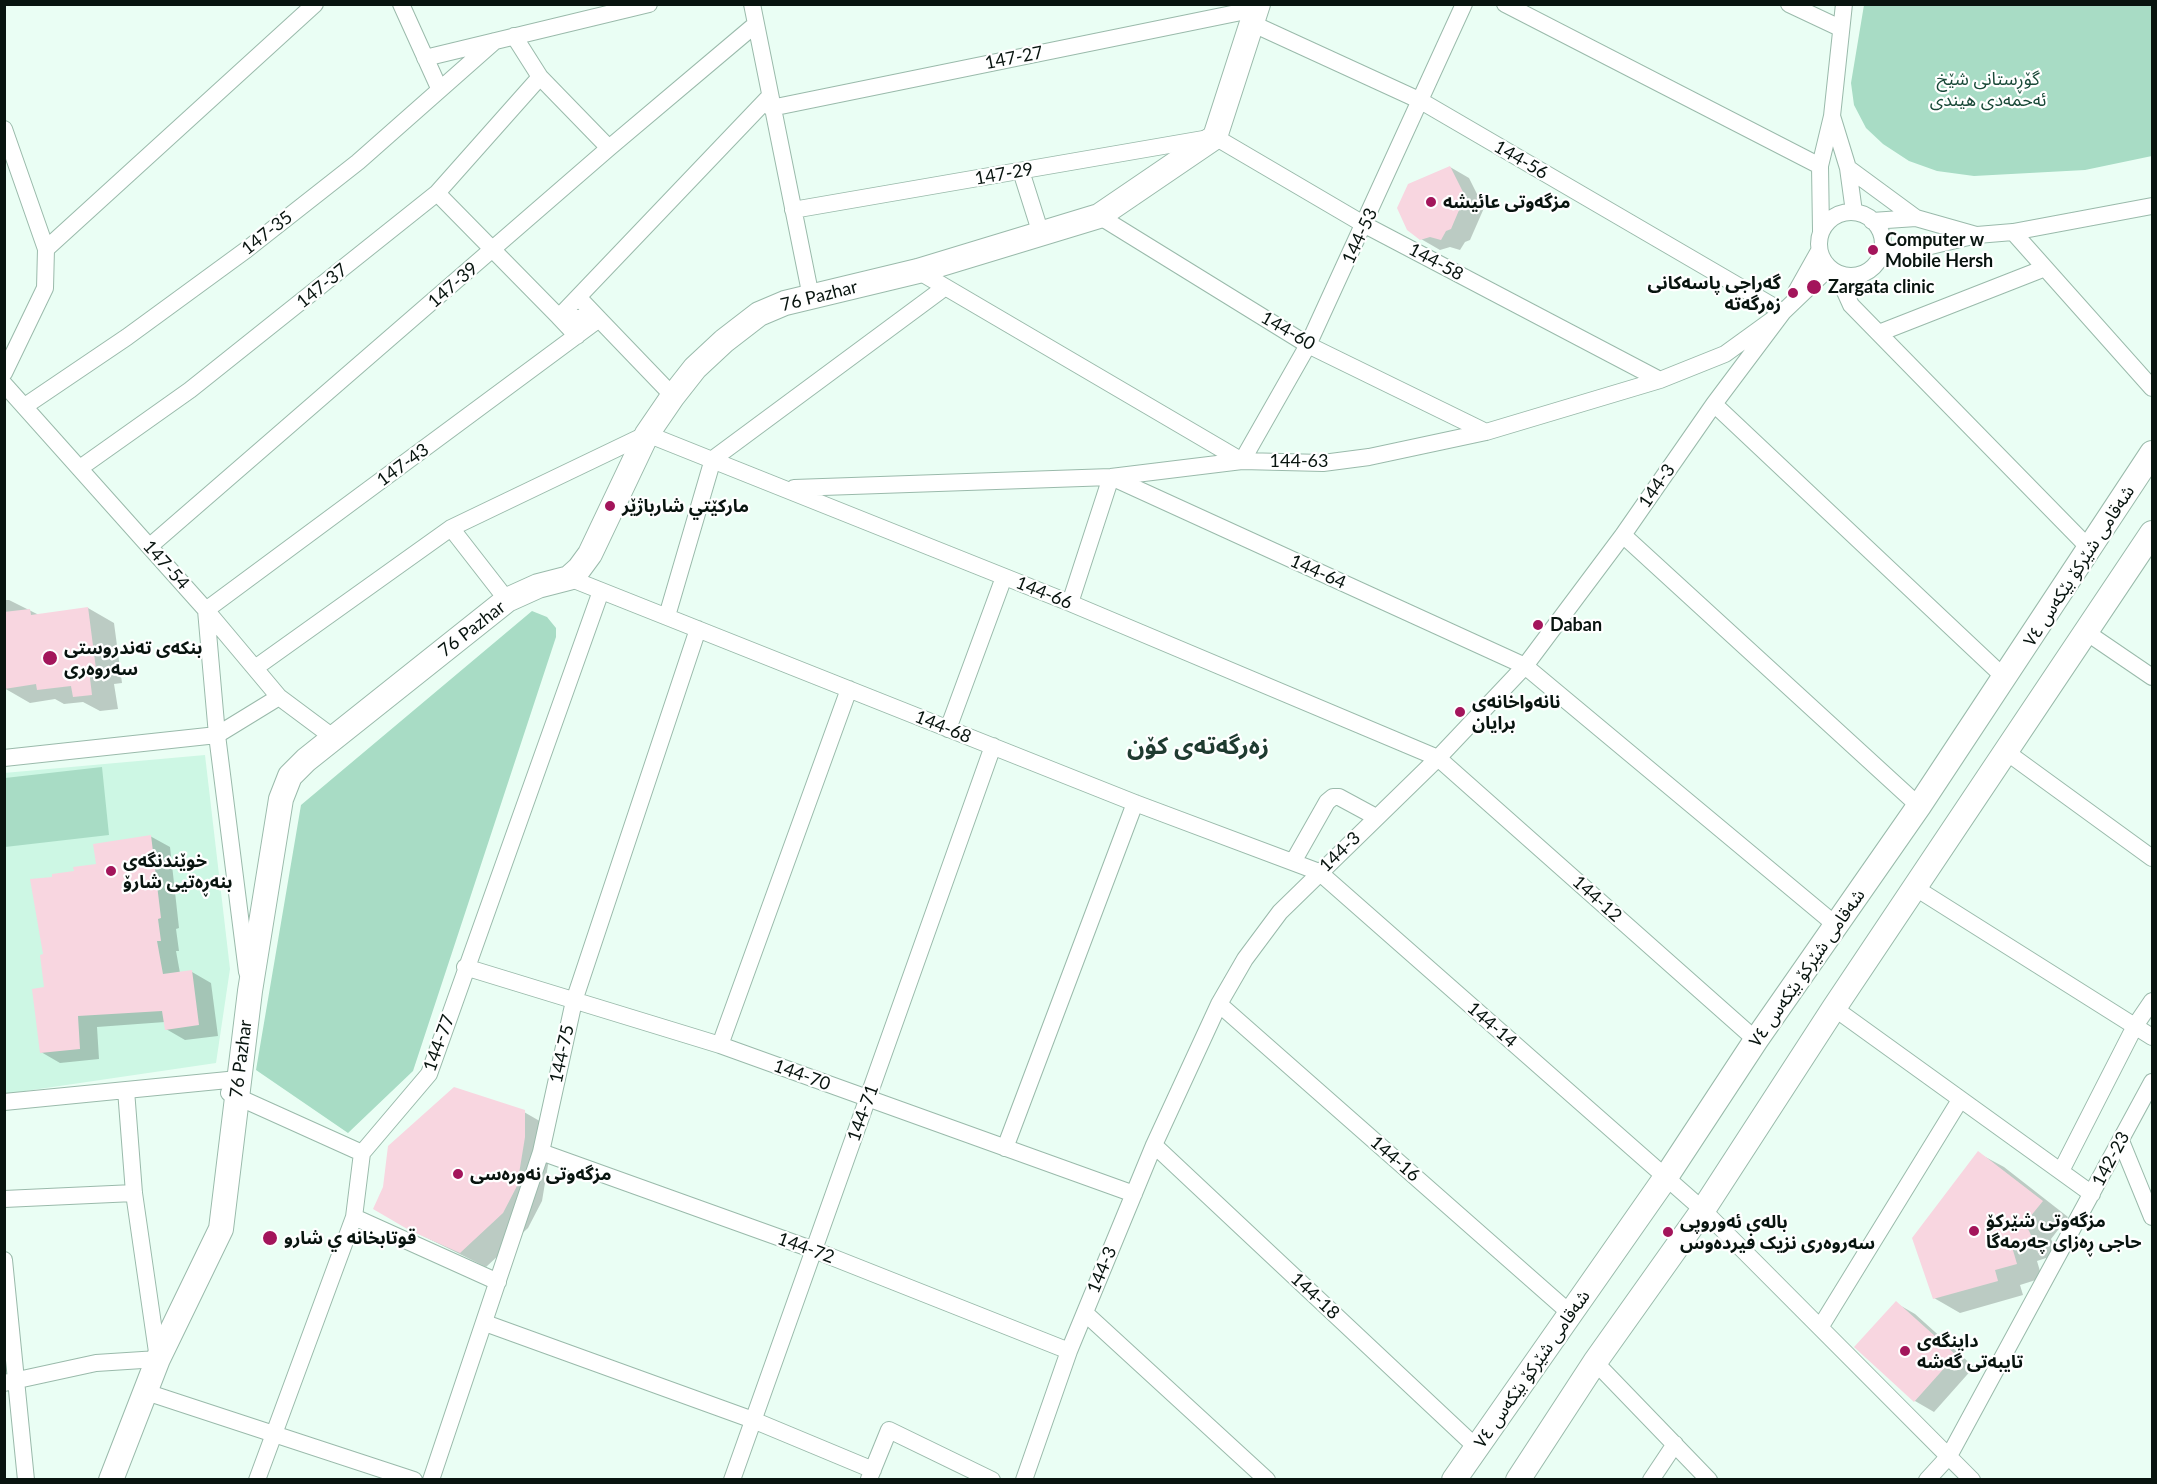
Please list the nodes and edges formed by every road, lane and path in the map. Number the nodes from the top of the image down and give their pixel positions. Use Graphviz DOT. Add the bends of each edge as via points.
graph roads {
  1 [pos="315,4"];
  2 [pos="401,4"];
  3 [pos="649,4"];
  4 [pos="752,4"];
  5 [pos="1464,4"];
  6 [pos="1505,4"];
  7 [pos="1789,4"];
  8 [pos="1844,4"];
  9 [pos="1255,12"];
  10 [pos="756,24"];
  11 [pos="1840,28"];
  12 [pos="514,36"];
  13 [pos="495,41"];
  14 [pos="425,58"];
  15 [pos="540,77"];
  16 [pos="439,88"];
  17 [pos="1421,101"];
  18 [pos="770,102"];
  19 [pos="1832,116"];
  20 [pos="4,129"];
  21 [pos="1215,137"];
  22 [pos="609,148"];
  23 [pos="1820,166"];
  24 [pos="1848,168"];
  25 [pos="1021,171"];
  26 [pos="438,193"];
  27 [pos="2152,206"];
  28 [pos="793,210"];
  29 [pos="1854,212"];
  30 [pos="1098,216"];
  31 [pos="1916,218"];
  32 [pos="1872,221"];
  33 [pos="1365,225"];
  34 [pos="1821,231"];
  35 [pos="2013,232"];
  36 [pos="1041,234"];
  37 [pos="1977,236"];
  38 [pos="46,249"];
  39 [pos="493,250"];
  40 [pos="1819,251"];
  41 [pos="1880,258"];
  42 [pos="2045,268"];
  43 [pos="918,271"];
  44 [pos="1833,271"];
  45 [pos="944,288"];
  46 [pos="578,297"];
  47 [pos="811,297"];
  48 [pos="1786,309"];
  49 [pos="560,316"];
  50 [pos="577,318"];
  51 [pos="599,319"];
  52 [pos="1879,333"];
  53 [pos="577,336"];
  54 [pos="1308,345"];
  55 [pos="4,373"];
  56 [pos="1660,380"];
  57 [pos="4,384"];
  58 [pos="2152,388"];
  59 [pos="673,396"];
  60 [pos="1714,404"];
  61 [pos="25,406"];
  62 [pos="1486,432"];
  63 [pos="647,434"];
  64 [pos="2152,453"];
  65 [pos="713,459"];
  66 [pos="1242,461"];
  67 [pos="80,468"];
  68 [pos="1111,477"];
  69 [pos="786,489"];
  70 [pos="451,528"];
  71 [pos="2152,533"];
  72 [pos="1623,535"];
  73 [pos="150,546"];
  74 [pos="2090,549"];
  75 [pos="1004,577"];
  76 [pos="569,578"];
  77 [pos="601,591"];
  78 [pos="507,600"];
  79 [pos="1070,603"];
  80 [pos="206,610"];
  81 [pos="667,616"];
  82 [pos="698,629"];
  83 [pos="2086,632"];
  84 [pos="1525,666"];
  85 [pos="255,668"];
  86 [pos="2152,677"];
  87 [pos="2005,678"];
  88 [pos="849,689"];
  89 [pos="279,697"];
  90 [pos="948,729"];
  91 [pos="217,735"];
  92 [pos="334,738"];
  93 [pos="993,746"];
  94 [pos="2005,751"];
  95 [pos="4,758"];
  96 [pos="1438,758"];
  97 [pos="1135,803"];
  98 [pos="1918,807"];
  99 [pos="1376,817"];
  100 [pos="2152,858"];
  101 [pos="1293,862"];
  102 [pos="1319,872"];
  103 [pos="1914,887"];
  104 [pos="1837,926"];
  105 [pos="465,967"];
  106 [pos="250,991"];
  107 [pos="574,1001"];
  108 [pos="2152,1001"];
  109 [pos="1219,1004"];
  110 [pos="1834,1008"];
  111 [pos="2135,1026"];
  112 [pos="2152,1037"];
  113 [pos="1756,1040"];
  114 [pos="720,1045"];
  115 [pos="2152,1082"];
  116 [pos="237,1088"];
  117 [pos="126,1090"];
  118 [pos="868,1098"];
  119 [pos="1960,1100"];
  120 [pos="4,1102"];
  121 [pos="2121,1141"];
  122 [pos="1154,1145"];
  123 [pos="1005,1148"];
  124 [pos="541,1152"];
  125 [pos="362,1153"];
  126 [pos="2061,1171"];
  127 [pos="1666,1177"];
  128 [pos="134,1193"];
  129 [pos="1134,1194"];
  130 [pos="2092,1194"];
  131 [pos="2149,1195"];
  132 [pos="4,1199"];
  133 [pos="1703,1210"];
  134 [pos="354,1217"];
  135 [pos="2152,1217"];
  136 [pos="814,1250"];
  137 [pos="4,1260"];
  138 [pos="498,1282"];
  139 [pos="1085,1312"];
  140 [pos="1571,1314"];
  141 [pos="485,1323"];
  142 [pos="1821,1326"];
  143 [pos="1069,1351"];
  144 [pos="158,1359"];
  145 [pos="1595,1362"];
  146 [pos="10,1381"];
  147 [pos="146,1392"];
  148 [pos="753,1420"];
  149 [pos="273,1433"];
  150 [pos="1675,1444"];
  151 [pos="1476,1447"];
  152 [pos="1949,1456"];
  153 [pos="871,1474"];
  154 [pos="1029,1476"];
  155 [pos="26,1479"];
  156 [pos="111,1479"];
  157 [pos="257,1479"];
  158 [pos="414,1479"];
  159 [pos="431,1479"];
  160 [pos="732,1479"];
  161 [pos="992,1479"];
  162 [pos="1267,1479"];
  163 [pos="1454,1479"];
  164 [pos="1518,1479"];
  165 [pos="1651,1479"];
  166 [pos="1709,1479"];
  167 [pos="1927,1479"];
  168 [pos="1972,1479"];
  1 -- 38 [label="street"];
  2 -- 14 [label="street"];
  3 -- 12 [label="street"];
  4 -- 10 [label="street"];
  5 -- 17 [label="street, 144-53"];
  6 -- 23 [label="street"];
  7 -- 11 [label="street"];
  8 -- 11 [label="street"];
  9 -- 17 [label="street, 144-56"];
  9 -- 18 [label="street, 147-27"];
  9 -- 21 [label="street"];
  10 -- 18 [label="street"];
  10 -- 22 [label="street, 147-39"];
  11 -- 19 [label="street"];
  12 -- 13 [label="street"];
  12 -- 15 [label="street"];
  13 -- 14 [label="street"];
  13 -- 16 [label="street, 147-35"];
  14 -- 16 [label="street"];
  15 -- 22 [label="street"];
  15 -- 26 [label="street, 147-37"];
  16 -- 61 [label="street, 147-35" via="358,162 246,250"];
  17 -- 33 [label="street, 144-53"];
  17 -- 48 [label="street, 144-56"];
  18 -- 28 [label="street"];
  18 -- 46 [label="street"];
  19 -- 23 [label="street"];
  19 -- 24 [label="street"];
  20 -- 38 [label="street"];
  21 -- 25 [label="street, 147-29"];
  21 -- 30 [label="street, 76 Pazhar"];
  21 -- 33 [label="street, 144-58"];
  22 -- 39 [label="street, 147-39"];
  23 -- 34 [label="street"];
  24 -- 29 [label="street"];
  24 -- 31 [label="street"];
  25 -- 28 [label="street, 147-29"];
  25 -- 36 [label="street"];
  26 -- 39 [label="street"];
  26 -- 67 [label="street, 147-37" via="190,390"];
  27 -- 35 [label="street"];
  28 -- 47 [label="street"];
  29 -- 32 [label="street"];
  29 -- 34 [label="street" via="1835,216"];
  30 -- 36 [label="street, 76 Pazhar"];
  30 -- 54 [label="street, 144-60"];
  31 -- 32 [label="street"];
  31 -- 37 [label="street"];
  32 -- 41 [label="street" via="1882,238"];
  33 -- 54 [label="street, 144-53"];
  33 -- 56 [label="street, 144-58"];
  34 -- 40 [label="street"];
  35 -- 37 [label="street"];
  35 -- 42 [label="street"];
  36 -- 43 [label="street, 76 Pazhar"];
  37 -- 41 [label="street"];
  38 -- 55 [label="street" via="45,288"];
  39 -- 49 [label="street"];
  39 -- 73 [label="street, 147-39"];
  40 -- 44 [label="street"];
  40 -- 48 [label="street, 144-3"];
  41 -- 44 [label="street" via="1857,276"];
  42 -- 52 [label="street"];
  42 -- 58 [label="street"];
  43 -- 45 [label="street"];
  43 -- 47 [label="street, 76 Pazhar"];
  44 -- 48 [label="street, 144-3"];
  44 -- 52 [label="street" via="1851,305"];
  45 -- 65 [label="street"];
  45 -- 66 [label="street"];
  46 -- 49 [label="street"];
  46 -- 50 [label="street"];
  46 -- 51 [label="street"];
  47 -- 59 [label="street, 76 Pazhar" via="759,314 695,368"];
  48 -- 56 [label="street, 144-63" via="1725,354"];
  48 -- 60 [label="street, 144-3"];
  49 -- 50 [label="street"];
  49 -- 53 [label="street"];
  50 -- 51 [label="street"];
  50 -- 53 [label="street"];
  51 -- 53 [label="street, 147-43"];
  51 -- 59 [label="street"];
  52 -- 74 [label="street"];
  53 -- 80 [label="street, 147-43"];
  54 -- 62 [label="street, 144-60"];
  54 -- 66 [label="street, 144-53"];
  56 -- 62 [label="street, 144-63"];
  57 -- 61 [label="street, 147-54"];
  59 -- 63 [label="street, 76 Pazhar"];
  60 -- 72 [label="street, 144-3"];
  60 -- 87 [label="street"];
  61 -- 67 [label="street, 147-54"];
  62 -- 66 [label="street, 144-63" via="1323,463"];
  63 -- 65 [label="street, 144-66"];
  63 -- 70 [label="street"];
  63 -- 76 [label="street, 76 Pazhar" via="590,554"];
  64 -- 74 [label="street, شەقامی شێرکۆ بێکەس ٧٤"];
  65 -- 69 [label="street, 144-66"];
  65 -- 81 [label="street"];
  66 -- 68 [label="street, 144-63"];
  67 -- 73 [label="street, 147-54"];
  68 -- 69 [label="street, 144-63"];
  68 -- 79 [label="street"];
  68 -- 84 [label="street, 144-64"];
  69 -- 75 [label="street, 144-66"];
  70 -- 78 [label="street"];
  70 -- 85 [label="street"];
  71 -- 83 [label="street"];
  72 -- 84 [label="street, 144-3"];
  72 -- 98 [label="street"];
  73 -- 80 [label="street, 147-54"];
  74 -- 87 [label="street, شەقامی شێرکۆ بێکەس ٧٤"];
  75 -- 79 [label="street, 144-66"];
  75 -- 90 [label="street"];
  76 -- 77 [label="street, 144-68"];
  76 -- 78 [label="street, 76 Pazhar"];
  77 -- 81 [label="street, 144-68"];
  77 -- 105 [label="street, 144-77"];
  78 -- 92 [label="street, 76 Pazhar"];
  79 -- 96 [label="street, 144-66"];
  80 -- 85 [label="street, 147-54"];
  80 -- 91 [label="street"];
  81 -- 82 [label="street, 144-68"];
  82 -- 88 [label="street, 144-68"];
  82 -- 107 [label="street, 144-75"];
  83 -- 86 [label="street"];
  83 -- 94 [label="street"];
  84 -- 96 [label="street, 144-3"];
  84 -- 104 [label="street, 144-64"];
  85 -- 89 [label="street, 147-54"];
  87 -- 98 [label="street, شەقامی شێرکۆ بێکەس ٧٤"];
  88 -- 90 [label="street, 144-68"];
  88 -- 114 [label="street"];
  89 -- 91 [label="street"];
  89 -- 92 [label="street, 147-54"];
  90 -- 93 [label="street, 144-68"];
  91 -- 95 [label="street"];
  91 -- 106 [label="street"];
  92 -- 106 [label="street, 76 Pazhar" via="290,776 281,799"];
  93 -- 97 [label="street, 144-68"];
  93 -- 118 [label="street, 144-71"];
  94 -- 100 [label="street"];
  94 -- 103 [label="street"];
  96 -- 99 [label="street, 144-3"];
  96 -- 113 [label="street, 144-12"];
  97 -- 101 [label="street, 144-68"];
  97 -- 123 [label="street"];
  98 -- 104 [label="street, شەقامی شێرکۆ بێکەس ٧٤"];
  99 -- 101 [label="street" via="1339,796 1333,797 1327,801"];
  99 -- 102 [label="street, 144-3"];
  101 -- 102 [label="street, 144-68"];
  102 -- 109 [label="street, 144-3" via="1280,912 1245,959"];
  102 -- 127 [label="street, 144-14"];
  103 -- 110 [label="street"];
  103 -- 111 [label="street"];
  104 -- 113 [label="street, شەقامی شێرکۆ بێکەس ٧٤"];
  105 -- 107 [label="street, 144-70"];
  105 -- 125 [label="street, 144-77" via="429,1074"];
  106 -- 116 [label="street, 76 Pazhar"];
  107 -- 114 [label="street, 144-70"];
  107 -- 124 [label="street, 144-75"];
  108 -- 111 [label="street"];
  109 -- 122 [label="street, 144-3"];
  109 -- 140 [label="street, 144-16"];
  110 -- 119 [label="street"];
  110 -- 133 [label="street"];
  111 -- 112 [label="street"];
  111 -- 126 [label="street"];
  113 -- 127 [label="street, شەقامی شێرکۆ بێکەس ٧٤"];
  114 -- 118 [label="street, 144-70"];
  115 -- 121 [label="street, 142-23"];
  116 -- 117 [label="street" via="204,1083"];
  116 -- 125 [label="street"];
  116 -- 144 [label="street, 76 Pazhar" via="221,1229"];
  117 -- 120 [label="street"];
  117 -- 128 [label="street"];
  118 -- 123 [label="street, 144-70"];
  118 -- 136 [label="street, 144-71"];
  119 -- 126 [label="street"];
  119 -- 142 [label="street"];
  121 -- 130 [label="street, 142-23"];
  121 -- 131 [label="street"];
  122 -- 129 [label="street, 144-3"];
  122 -- 151 [label="street, 144-18"];
  123 -- 129 [label="street, 144-70"];
  124 -- 136 [label="street, 144-72"];
  124 -- 138 [label="street, 144-75"];
  125 -- 134 [label="street"];
  126 -- 130 [label="street"];
  127 -- 133 [label="street, 144-14"];
  127 -- 140 [label="street, شەقامی شێرکۆ بێکەس ٧٤"];
  128 -- 132 [label="street"];
  128 -- 144 [label="street"];
  129 -- 139 [label="street, 144-3"];
  130 -- 152 [label="street, 142-23"];
  131 -- 135 [label="street"];
  133 -- 142 [label="street, 144-14"];
  133 -- 145 [label="street"];
  134 -- 138 [label="street"];
  134 -- 149 [label="street"];
  136 -- 143 [label="street, 144-72"];
  136 -- 148 [label="street, 144-71"];
  137 -- 146 [label="street"];
  138 -- 141 [label="street, 144-75"];
  139 -- 143 [label="street, 144-3"];
  139 -- 162 [label="street"];
  140 -- 151 [label="street, شەقامی شێرکۆ بێکەس ٧٤"];
  141 -- 148 [label="street"];
  141 -- 159 [label="street, 144-75"];
  142 -- 152 [label="street, 144-14"];
  143 -- 154 [label="street, 144-3"];
  144 -- 146 [label="street" via="96,1363"];
  144 -- 147 [label="street, 76 Pazhar"];
  145 -- 150 [label="street"];
  145 -- 164 [label="street"];
  146 -- 155 [label="street"];
  147 -- 149 [label="street"];
  147 -- 156 [label="street, 76 Pazhar"];
  148 -- 153 [label="street"];
  148 -- 160 [label="street, 144-71"];
  149 -- 157 [label="street"];
  149 -- 158 [label="street"];
  150 -- 165 [label="street"];
  150 -- 166 [label="street"];
  151 -- 163 [label="street, شەقامی شێرکۆ بێکەس ٧٤"];
  152 -- 167 [label="street, 142-23"];
  152 -- 168 [label="street, 144-14"];
  153 -- 161 [label="street" via="889,1430"];
}
